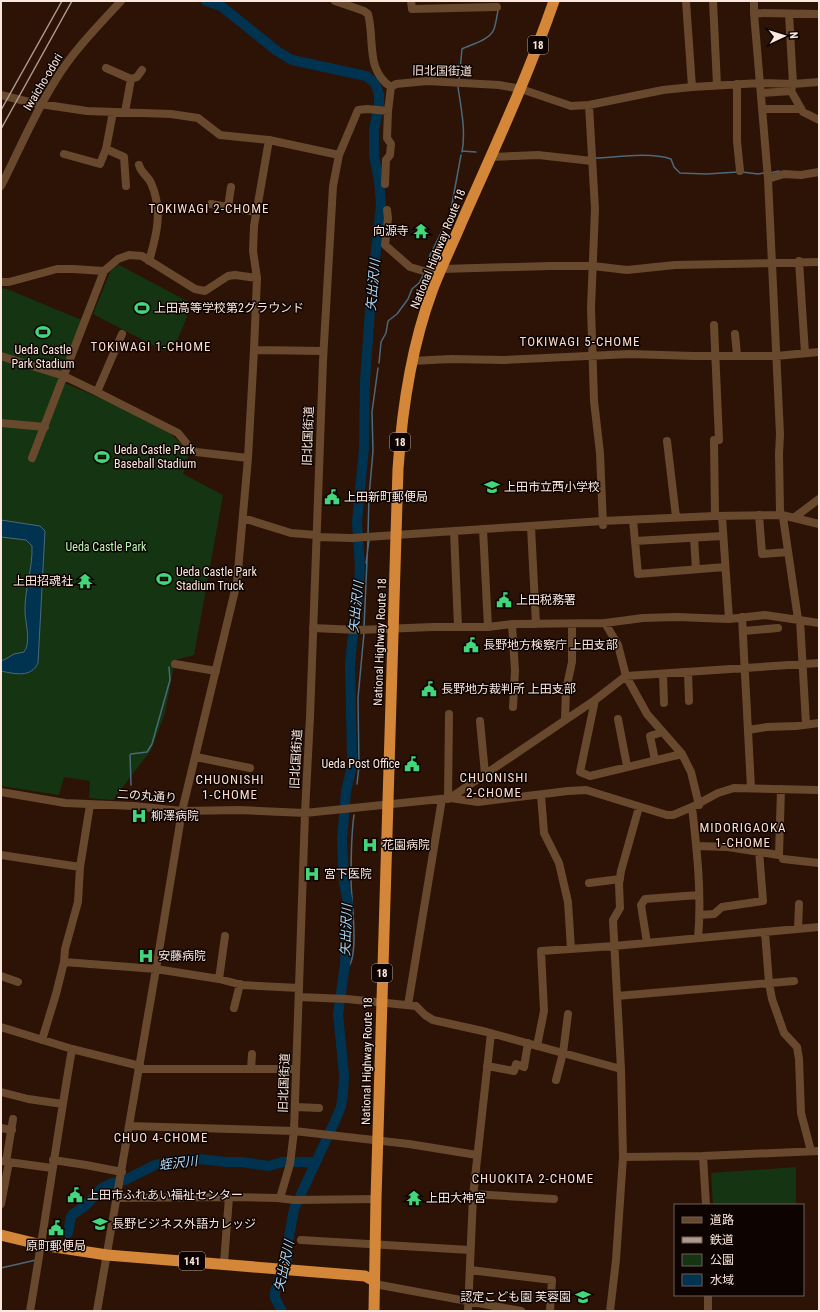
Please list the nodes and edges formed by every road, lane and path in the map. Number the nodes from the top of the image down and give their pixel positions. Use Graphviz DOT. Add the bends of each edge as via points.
graph roads {
  1 [pos="121,1"];
  2 [pos="335,1"];
  3 [pos="411,1"];
  4 [pos="554,1"];
  5 [pos="686,1"];
  6 [pos="713,1"];
  7 [pos="754,1"];
  8 [pos="497,7"];
  9 [pos="754,13"];
  10 [pos="789,14"];
  11 [pos="819,14"];
  12 [pos="106,68"];
  13 [pos="142,70"];
  14 [pos="131,79"];
  15 [pos="819,82"];
  16 [pos="761,83"];
  17 [pos="737,84"];
  18 [pos="717,85"];
  19 [pos="692,87"];
  20 [pos="792,87"];
  21 [pos="391,88"];
  22 [pos="520,89"];
  23 [pos="762,93"];
  24 [pos="1,95"];
  25 [pos="41,104"];
  26 [pos="589,105"];
  27 [pos="763,109"];
  28 [pos="801,109"];
  29 [pos="386,111"];
  30 [pos="113,112"];
  31 [pos="125,112"];
  32 [pos="819,120"];
  33 [pos="269,140"];
  34 [pos="106,149"];
  35 [pos="64,154"];
  36 [pos="339,155"];
  37 [pos="490,157"];
  38 [pos="592,161"];
  39 [pos="140,165"];
  40 [pos="740,171"];
  41 [pos="819,172"];
  42 [pos="768,179"];
  43 [pos="385,184"];
  44 [pos="1,186"];
  45 [pos="126,186"];
  46 [pos="231,187"];
  47 [pos="211,204"];
  48 [pos="228,207"];
  49 [pos="387,210"];
  50 [pos="256,212"];
  51 [pos="149,261"];
  52 [pos="799,261"];
  53 [pos="819,262"];
  54 [pos="772,263"];
  55 [pos="593,266"];
  56 [pos="441,269"];
  57 [pos="104,271"];
  58 [pos="257,278"];
  59 [pos="1,282"];
  60 [pos="714,325"];
  61 [pos="122,334"];
  62 [pos="735,334"];
  63 [pos="254,350"];
  64 [pos="323,351"];
  65 [pos="819,352"];
  66 [pos="805,353"];
  67 [pos="593,355"];
  68 [pos="716,355"];
  69 [pos="737,355"];
  70 [pos="1,356"];
  71 [pos="776,356"];
  72 [pos="412,361"];
  73 [pos="64,376"];
  74 [pos="97,392"];
  75 [pos="1,423"];
  76 [pos="45,427"];
  77 [pos="667,441"];
  78 [pos="32,458"];
  79 [pos="248,458"];
  80 [pos="819,499"];
  81 [pos="759,515"];
  82 [pos="782,515"];
  83 [pos="719,516"];
  84 [pos="676,517"];
  85 [pos="794,517"];
  86 [pos="243,518"];
  87 [pos="633,520"];
  88 [pos="603,524"];
  89 [pos="819,524"];
  90 [pos="531,527"];
  91 [pos="483,529"];
  92 [pos="454,531"];
  93 [pos="396,535"];
  94 [pos="316,536"];
  95 [pos="723,536"];
  96 [pos="694,538"];
  97 [pos="635,541"];
  98 [pos="788,552"];
  99 [pos="725,567"];
  100 [pos="696,569"];
  101 [pos="742,617"];
  102 [pos="729,619"];
  103 [pos="799,620"];
  104 [pos="605,623"];
  105 [pos="819,623"];
  106 [pos="512,624"];
  107 [pos="536,624"];
  108 [pos="572,624"];
  109 [pos="458,627"];
  110 [pos="488,627"];
  111 [pos="314,628"];
  112 [pos="778,628"];
  113 [pos="393,629"];
  114 [pos="743,631"];
  115 [pos="819,663"];
  116 [pos="175,664"];
  117 [pos="803,664"];
  118 [pos="745,668"];
  119 [pos="216,671"];
  120 [pos="688,672"];
  121 [pos="663,674"];
  122 [pos="626,676"];
  123 [pos="595,700"];
  124 [pos="689,701"];
  125 [pos="664,703"];
  126 [pos="513,706"];
  127 [pos="449,714"];
  128 [pos="618,718"];
  129 [pos="565,720"];
  130 [pos="480,721"];
  131 [pos="819,723"];
  132 [pos="806,724"];
  133 [pos="748,730"];
  134 [pos="663,732"];
  135 [pos="682,754"];
  136 [pos="196,757"];
  137 [pos="656,760"];
  138 [pos="627,766"];
  139 [pos="250,768"];
  140 [pos="485,774"];
  141 [pos="590,776"];
  142 [pos="751,788"];
  143 [pos="781,789"];
  144 [pos="586,790"];
  145 [pos="819,790"];
  146 [pos="1,792"];
  147 [pos="541,795"];
  148 [pos="447,799"];
  149 [pos="90,805"];
  150 [pos="388,805"];
  151 [pos="695,806"];
  152 [pos="640,807"];
  153 [pos="182,811"];
  154 [pos="305,813"];
  155 [pos="696,846"];
  156 [pos="759,852"];
  157 [pos="1,855"];
  158 [pos="784,859"];
  159 [pos="819,863"];
  160 [pos="80,867"];
  161 [pos="620,879"];
  162 [pos="589,883"];
  163 [pos="699,895"];
  164 [pos="798,904"];
  165 [pos="700,915"];
  166 [pos="819,927"];
  167 [pos="798,929"];
  168 [pos="765,932"];
  169 [pos="225,936"];
  170 [pos="698,938"];
  171 [pos="647,943"];
  172 [pos="614,946"];
  173 [pos="571,949"];
  174 [pos="64,962"];
  175 [pos="156,969"];
  176 [pos="1,976"];
  177 [pos="219,979"];
  178 [pos="794,981"];
  179 [pos="18,982"];
  180 [pos="769,983"];
  181 [pos="240,984"];
  182 [pos="300,988"];
  183 [pos="617,996"];
  184 [pos="299,998"];
  185 [pos="381,1003"];
  186 [pos="408,1005"];
  187 [pos="234,1008"];
  188 [pos="568,1014"];
  189 [pos="1,1027"];
  190 [pos="491,1033"];
  191 [pos="42,1040"];
  192 [pos="528,1043"];
  193 [pos="537,1046"];
  194 [pos="72,1049"];
  195 [pos="563,1053"];
  196 [pos="252,1054"];
  197 [pos="487,1066"];
  198 [pos="139,1067"];
  199 [pos="252,1069"];
  200 [pos="296,1069"];
  201 [pos="621,1069"];
  202 [pos="556,1080"];
  203 [pos="1,1092"];
  204 [pos="63,1104"];
  205 [pos="295,1107"];
  206 [pos="319,1108"];
  207 [pos="13,1119"];
  208 [pos="129,1126"];
  209 [pos="1,1128"];
  210 [pos="12,1130"];
  211 [pos="294,1131"];
  212 [pos="378,1141"];
  213 [pos="5,1147"];
  214 [pos="815,1151"];
  215 [pos="477,1155"];
  216 [pos="703,1156"];
  217 [pos="623,1157"];
  218 [pos="6,1161"];
  219 [pos="53,1164"];
  220 [pos="121,1177"];
  221 [pos="473,1194"];
  222 [pos="229,1197"];
  223 [pos="117,1198"];
  224 [pos="280,1198"];
  225 [pos="376,1199"];
  226 [pos="554,1199"];
  227 [pos="1,1204"];
  228 [pos="706,1204"];
  229 [pos="1,1235"];
  230 [pos="301,1240"];
  231 [pos="375,1244"];
  232 [pos="41,1248"];
  233 [pos="470,1250"];
  234 [pos="107,1255"];
  235 [pos="224,1263"];
  236 [pos="470,1270"];
  237 [pos="374,1281"];
  238 [pos="708,1296"];
  239 [pos="468,1302"];
  240 [pos="30,1311"];
  241 [pos="97,1311"];
  242 [pos="374,1311"];
  243 [pos="468,1311"];
  244 [pos="521,1311"];
  245 [pos="550,1311"];
  246 [pos="610,1311"];
  247 [pos="708,1311"];
  1 -- 25 [label="street, Iwaicho-odori" via="78,49"];
  2 -- 21 [label="street" via="368,14 373,62"];
  3 -- 8 [label="street" via="412,9"];
  4 -- 22 [label="highway, National Highway Route 18 / 18"];
  5 -- 19 [label="street"];
  6 -- 18 [label="street"];
  7 -- 9 [label="street"];
  9 -- 10 [label="street"];
  9 -- 16 [label="street"];
  10 -- 11 [label="street"];
  10 -- 20 [label="street"];
  12 -- 14 [label="street"];
  13 -- 14 [label="street" via="137,77"];
  14 -- 31 [label="street"];
  15 -- 20 [label="street"];
  16 -- 17 [label="street, 旧北国街道"];
  16 -- 20 [label="street, 旧北国街道"];
  16 -- 23 [label="street"];
  17 -- 18 [label="street, 旧北国街道"];
  17 -- 40 [label="street"];
  18 -- 19 [label="street, 旧北国街道"];
  19 -- 26 [label="street, 旧北国街道" via="663,90"];
  20 -- 23 [label="street"];
  20 -- 28 [label="street"];
  21 -- 22 [label="street, 旧北国街道" via="396,84 427,81 499,85"];
  21 -- 29 [label="street"];
  22 -- 26 [label="street, 旧北国街道" via="571,106"];
  22 -- 37 [label="highway, National Highway Route 18 / 18"];
  23 -- 27 [label="street"];
  24 -- 25 [label="street"];
  25 -- 30 [label="street"];
  25 -- 44 [label="street, Iwaicho-odori"];
  26 -- 38 [label="street"];
  27 -- 28 [label="street"];
  27 -- 42 [label="street"];
  28 -- 32 [label="street"];
  29 -- 36 [label="street" via="358,110"];
  29 -- 43 [label="street" via="387,138 391,144 390,155 386,160"];
  30 -- 31 [label="street"];
  30 -- 34 [label="street"];
  31 -- 33 [label="street" via="198,118 220,135"];
  33 -- 36 [label="street"];
  33 -- 50 [label="street"];
  34 -- 35 [label="street" via="100,164"];
  34 -- 45 [label="street" via="124,157"];
  36 -- 64 [label="street" via="333,186"];
  37 -- 38 [label="street" via="538,155"];
  37 -- 56 [label="highway, National Highway Route 18 / 18"];
  38 -- 55 [label="street" via="595,198"];
  39 -- 51 [label="street" via="141,171 151,182 157,201 157,235"];
  41 -- 42 [label="street" via="784,174"];
  42 -- 54 [label="street"];
  46 -- 48 [label="street"];
  47 -- 48 [label="street"];
  48 -- 50 [label="street"];
  49 -- 56 [label="street" via="385,245 410,267 427,272"];
  50 -- 58 [label="street" via="253,251"];
  51 -- 57 [label="street" via="142,256 130,255 118,259"];
  51 -- 58 [label="street" via="195,289 205,291 228,276"];
  52 -- 53 [label="street"];
  52 -- 54 [label="street"];
  52 -- 66 [label="street"];
  54 -- 55 [label="street" via="675,265 627,270"];
  54 -- 71 [label="street"];
  55 -- 56 [label="street"];
  55 -- 67 [label="street"];
  56 -- 72 [label="highway, National Highway Route 18 / 18" via="424,314"];
  57 -- 59 [label="street" via="57,270"];
  57 -- 73 [label="street"];
  58 -- 63 [label="street"];
  60 -- 68 [label="street"];
  61 -- 74 [label="street"];
  62 -- 69 [label="street"];
  63 -- 64 [label="street"];
  63 -- 79 [label="street"];
  64 -- 94 [label="street, 旧北国街道"];
  65 -- 66 [label="street"];
  66 -- 71 [label="street"];
  67 -- 68 [label="street"];
  67 -- 72 [label="street" via="504,360"];
  67 -- 88 [label="street"];
  68 -- 69 [label="street"];
  68 -- 83 [label="street" via="719,440 714,440"];
  69 -- 71 [label="street"];
  70 -- 73 [label="street"];
  71 -- 82 [label="street"];
  72 -- 93 [label="highway, National Highway Route 18 / 18" via="399,450"];
  73 -- 74 [label="street"];
  73 -- 76 [label="street"];
  74 -- 79 [label="street" via="178,433 196,452"];
  75 -- 76 [label="street"];
  76 -- 78 [label="street"];
  77 -- 84 [label="street"];
  79 -- 86 [label="street"];
  80 -- 85 [label="street"];
  81 -- 82 [label="street"];
  81 -- 83 [label="street"];
  81 -- 98 [label="street" via="762,554"];
  82 -- 85 [label="street"];
  82 -- 98 [label="street"];
  83 -- 84 [label="street"];
  83 -- 95 [label="street"];
  84 -- 87 [label="street"];
  85 -- 89 [label="street"];
  86 -- 94 [label="street" via="291,533"];
  86 -- 119 [label="street" via="237,582"];
  87 -- 88 [label="street"];
  87 -- 97 [label="street"];
  88 -- 90 [label="street"];
  90 -- 91 [label="street"];
  90 -- 107 [label="street"];
  91 -- 92 [label="street"];
  91 -- 110 [label="street"];
  92 -- 93 [label="street"];
  92 -- 109 [label="street"];
  93 -- 94 [label="street" via="352,538"];
  93 -- 113 [label="highway, National Highway Route 18 / 18"];
  94 -- 111 [label="street, 旧北国街道"];
  95 -- 96 [label="street"];
  95 -- 99 [label="street"];
  96 -- 97 [label="street"];
  96 -- 100 [label="street"];
  97 -- 100 [label="street" via="638,574"];
  98 -- 103 [label="street"];
  99 -- 100 [label="street"];
  99 -- 102 [label="street"];
  101 -- 102 [label="street"];
  101 -- 103 [label="street" via="765,615"];
  101 -- 114 [label="street"];
  102 -- 104 [label="street" via="643,618"];
  103 -- 105 [label="street"];
  103 -- 117 [label="street"];
  104 -- 108 [label="street"];
  104 -- 122 [label="street" via="618,644"];
  106 -- 107 [label="street"];
  106 -- 110 [label="street"];
  106 -- 126 [label="street" via="515,671"];
  107 -- 108 [label="street"];
  108 -- 129 [label="street" via="572,662 566,690"];
  109 -- 110 [label="street"];
  109 -- 113 [label="street"];
  111 -- 113 [label="street"];
  111 -- 154 [label="street, 旧北国街道"];
  112 -- 114 [label="street"];
  113 -- 150 [label="highway, National Highway Route 18 / 18"];
  114 -- 118 [label="street"];
  115 -- 117 [label="street"];
  116 -- 119 [label="street"];
  117 -- 118 [label="street"];
  117 -- 132 [label="street"];
  118 -- 120 [label="street"];
  118 -- 133 [label="street"];
  119 -- 136 [label="street"];
  120 -- 121 [label="street"];
  120 -- 124 [label="street"];
  121 -- 122 [label="street"];
  121 -- 125 [label="street"];
  122 -- 123 [label="street"];
  122 -- 134 [label="street" via="648,714"];
  123 -- 129 [label="street"];
  123 -- 141 [label="street" via="580,772"];
  127 -- 148 [label="street"];
  128 -- 138 [label="street"];
  129 -- 140 [label="street"];
  130 -- 140 [label="street"];
  131 -- 132 [label="street"];
  132 -- 133 [label="street"];
  133 -- 142 [label="street"];
  134 -- 135 [label="street"];
  134 -- 137 [label="street" via="650,736"];
  135 -- 137 [label="street"];
  135 -- 151 [label="street" via="691,772"];
  136 -- 139 [label="street"];
  136 -- 153 [label="street"];
  137 -- 138 [label="street"];
  138 -- 141 [label="street"];
  140 -- 148 [label="street"];
  141 -- 144 [label="street"];
  142 -- 143 [label="street"];
  142 -- 151 [label="street" via="734,788 718,793"];
  143 -- 145 [label="street"];
  143 -- 156 [label="street" via="779,855"];
  144 -- 147 [label="street"];
  144 -- 152 [label="street"];
  146 -- 149 [label="street, 二の丸通り" via="65,804"];
  147 -- 148 [label="street" via="478,802"];
  147 -- 173 [label="street" via="544,833 559,863 568,902"];
  148 -- 150 [label="street"];
  148 -- 186 [label="street"];
  149 -- 153 [label="street, 二の丸通り"];
  149 -- 160 [label="street"];
  150 -- 154 [label="street, 二の丸通り"];
  150 -- 185 [label="highway, National Highway Route 18 / 18"];
  151 -- 152 [label="street" via="673,815"];
  151 -- 155 [label="street"];
  152 -- 161 [label="street"];
  153 -- 154 [label="street, 二の丸通り"];
  153 -- 175 [label="street"];
  154 -- 182 [label="street, 旧北国街道"];
  155 -- 156 [label="street" via="728,847"];
  155 -- 163 [label="street"];
  156 -- 165 [label="street" via="763,901 722,907 714,914"];
  157 -- 160 [label="street"];
  158 -- 159 [label="street"];
  160 -- 174 [label="street" via="78,902"];
  161 -- 162 [label="street"];
  161 -- 172 [label="street" via="620,908 613,920"];
  163 -- 165 [label="street"];
  163 -- 171 [label="street" via="645,899 641,905"];
  164 -- 167 [label="street"];
  165 -- 170 [label="street"];
  166 -- 167 [label="street"];
  167 -- 168 [label="street"];
  168 -- 170 [label="street"];
  168 -- 180 [label="street"];
  169 -- 177 [label="street"];
  170 -- 171 [label="street"];
  171 -- 172 [label="street"];
  172 -- 173 [label="street"];
  172 -- 183 [label="street"];
  173 -- 193 [label="street" via="541,951 544,1011"];
  174 -- 175 [label="street"];
  174 -- 191 [label="street"];
  175 -- 177 [label="street"];
  175 -- 198 [label="street"];
  176 -- 179 [label="street"];
  177 -- 181 [label="street"];
  178 -- 180 [label="street"];
  180 -- 183 [label="street"];
  180 -- 214 [label="street" via="784,1033 797,1047 801,1113"];
  181 -- 182 [label="street"];
  181 -- 187 [label="street"];
  182 -- 184 [label="street, 旧北国街道"];
  183 -- 201 [label="street"];
  184 -- 185 [label="street"];
  184 -- 200 [label="street, 旧北国街道"];
  185 -- 186 [label="street"];
  185 -- 212 [label="highway, National Highway Route 18 / 18"];
  186 -- 190 [label="street" via="416,1006 433,1020"];
  188 -- 195 [label="street"];
  189 -- 191 [label="street"];
  190 -- 192 [label="street"];
  190 -- 197 [label="street"];
  191 -- 194 [label="street"];
  192 -- 193 [label="street"];
  192 -- 197 [label="street" via="524,1067 516,1064 514,1072"];
  193 -- 195 [label="street"];
  194 -- 198 [label="street"];
  194 -- 204 [label="street"];
  195 -- 201 [label="street"];
  195 -- 202 [label="street"];
  196 -- 199 [label="street"];
  197 -- 215 [label="street"];
  198 -- 199 [label="street"];
  198 -- 208 [label="street"];
  199 -- 200 [label="street"];
  200 -- 205 [label="street, 旧北国街道"];
  201 -- 217 [label="street"];
  203 -- 204 [label="street" via="28,1100"];
  204 -- 219 [label="street"];
  205 -- 206 [label="street"];
  205 -- 211 [label="street, 旧北国街道"];
  207 -- 210 [label="street"];
  208 -- 211 [label="street"];
  208 -- 220 [label="street"];
  209 -- 210 [label="street"];
  210 -- 213 [label="street"];
  211 -- 212 [label="street"];
  211 -- 224 [label="street, 旧北国街道" via="291,1161"];
  212 -- 215 [label="street"];
  212 -- 225 [label="highway, National Highway Route 18 / 18"];
  213 -- 218 [label="street"];
  214 -- 216 [label="street"];
  215 -- 221 [label="street"];
  216 -- 217 [label="street"];
  216 -- 228 [label="street"];
  217 -- 246 [label="street"];
  218 -- 219 [label="street"];
  218 -- 227 [label="street"];
  219 -- 220 [label="street" via="86,1165"];
  219 -- 232 [label="street"];
  220 -- 223 [label="street"];
  221 -- 226 [label="street"];
  221 -- 233 [label="street"];
  222 -- 223 [label="street"];
  222 -- 224 [label="street"];
  222 -- 235 [label="street"];
  223 -- 234 [label="street"];
  224 -- 225 [label="street"];
  225 -- 231 [label="highway, National Highway Route 18 / 18"];
  229 -- 232 [label="highway, 141"];
  230 -- 231 [label="street"];
  231 -- 233 [label="street"];
  231 -- 237 [label="highway, National Highway Route 18 / 18"];
  232 -- 234 [label="highway, 141"];
  232 -- 240 [label="street"];
  233 -- 236 [label="street"];
  234 -- 235 [label="highway, 141"];
  234 -- 241 [label="street"];
  235 -- 237 [label="highway, 141" via="365,1276"];
  236 -- 239 [label="street"];
  236 -- 245 [label="street" via="552,1280"];
  237 -- 239 [label="street" via="380,1285"];
  237 -- 242 [label="highway, National Highway Route 18 / 18"];
  238 -- 247 [label="street"];
  239 -- 243 [label="street"];
  239 -- 244 [label="street"];
}
